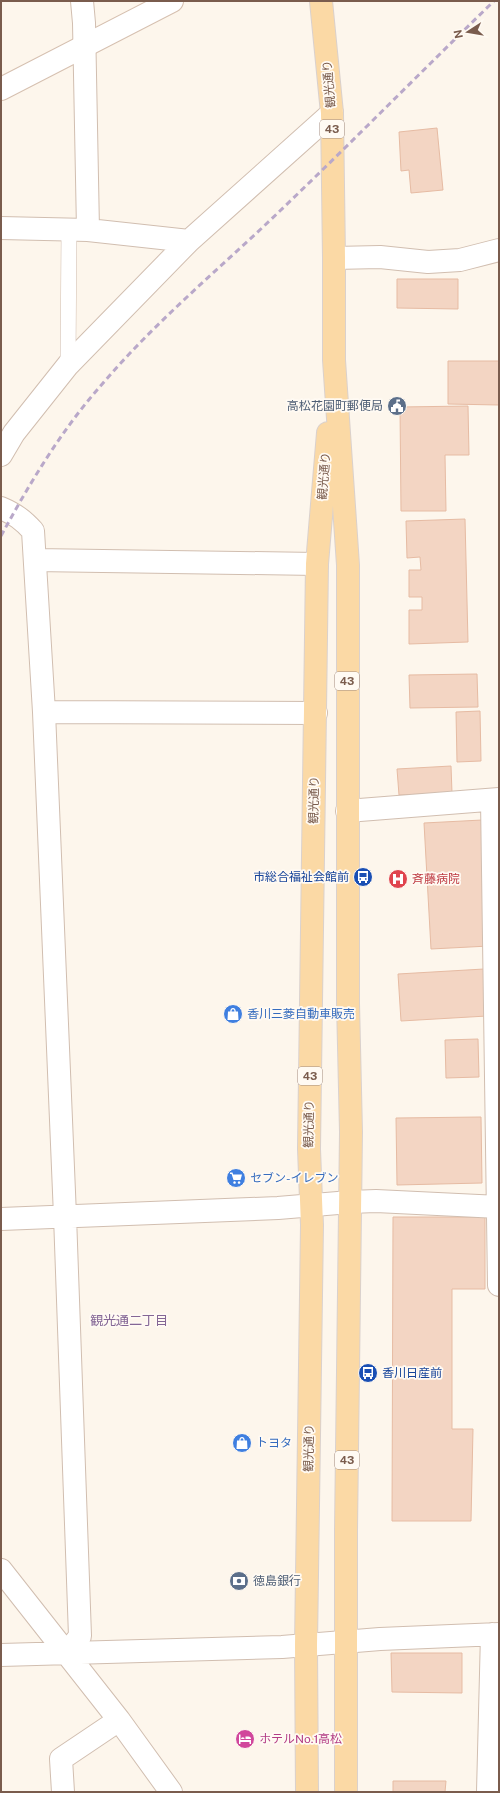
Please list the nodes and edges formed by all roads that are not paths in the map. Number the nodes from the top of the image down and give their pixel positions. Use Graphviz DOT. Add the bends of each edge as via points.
graph roads {
  1 [pos="82,1"];
  2 [pos="172,1"];
  3 [pos="321,1"];
  4 [pos="85,47"];
  5 [pos="1,89"];
  6 [pos="332,113"];
  7 [pos="1,228"];
  8 [pos="78,229"];
  9 [pos="189,241"];
  10 [pos="499,250"];
  11 [pos="334,258"];
  12 [pos="334,360"];
  13 [pos="68,365"];
  14 [pos="8,431"];
  15 [pos="1,455"];
  16 [pos="1,508"];
  17 [pos="35,560"];
  18 [pos="317,564"];
  19 [pos="44,712"];
  20 [pos="316,712"];
  21 [pos="495,800"];
  22 [pos="347,811"];
  23 [pos="350,1202"];
  24 [pos="311,1204"];
  25 [pos="499,1207"];
  26 [pos="65,1216"];
  27 [pos="1,1219"];
  28 [pos="499,1285"];
  29 [pos="1,1570"];
  30 [pos="496,1634"];
  31 [pos="346,1642"];
  32 [pos="306,1645"];
  33 [pos="66,1653"];
  34 [pos="1,1655"];
  35 [pos="119,1720"];
  36 [pos="63,1792"];
  37 [pos="171,1792"];
  38 [pos="307,1792"];
  39 [pos="346,1792"];
  40 [pos="488,1792"];
  1 -- 4 [label="street"];
  2 -- 4 [label="street"];
  3 -- 6 [label="main road, 観光通り / 43"];
  4 -- 5 [label="street"];
  4 -- 8 [label="street"];
  6 -- 9 [label="street"];
  6 -- 11 [label="main road, 観光通り / 43"];
  7 -- 8 [label="street"];
  8 -- 9 [label="street"];
  8 -- 13 [label="lane"];
  9 -- 13 [label="street"];
  10 -- 11 [label="street" via="460,260 428,262 380,257"];
  11 -- 12 [label="main road, 観光通り / 43"];
  12 -- 18 [label="main road, 観光通り / 43"];
  12 -- 22 [label="main road, 観光通り / 43" via="348,565"];
  13 -- 14 [label="street"];
  14 -- 15 [label="street"];
  16 -- 17 [label="street" via="24,520 33,531"];
  17 -- 18 [label="street"];
  17 -- 19 [label="street"];
  18 -- 20 [label="main road, 観光通り / 43"];
  19 -- 20 [label="street"];
  19 -- 26 [label="street"];
  20 -- 24 [label="main road, 観光通り / 43" via="309,1149"];
  21 -- 22 [label="street"];
  21 -- 25 [label="street"];
  22 -- 23 [label="main road, 観光通り / 43"];
  23 -- 24 [label="street"];
  23 -- 25 [label="street"];
  23 -- 31 [label="main road, 観光通り / 43"];
  24 -- 26 [label="street" via="278,1208"];
  24 -- 32 [label="main road, 観光通り / 43"];
  25 -- 28 [label="street"];
  26 -- 27 [label="street"];
  26 -- 33 [label="street" via="80,1636"];
  29 -- 33 [label="street"];
  30 -- 31 [label="street"];
  30 -- 40 [label="street"];
  31 -- 32 [label="street"];
  31 -- 39 [label="main road, 観光通り / 43"];
  32 -- 33 [label="street"];
  32 -- 38 [label="main road, 観光通り / 43"];
  33 -- 34 [label="street"];
  33 -- 35 [label="street"];
  35 -- 36 [label="street" via="61,1759"];
  35 -- 37 [label="street"];
}
